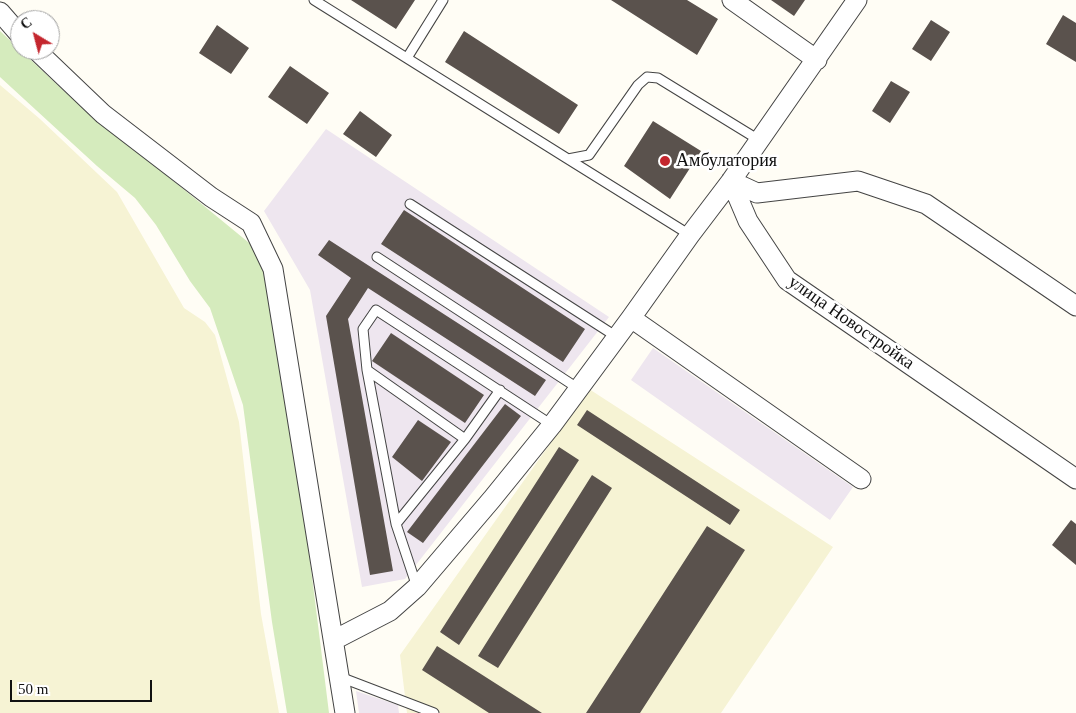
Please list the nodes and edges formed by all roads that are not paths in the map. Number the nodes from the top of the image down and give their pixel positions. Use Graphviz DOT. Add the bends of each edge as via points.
graph roads {
  1 [pos="314,0"];
  2 [pos="443,0"];
  3 [pos="857,0"];
  4 [pos="739,2"];
  5 [pos="0,12"];
  6 [pos="10,24"];
  7 [pos="407,58"];
  8 [pos="46,60"];
  9 [pos="817,60"];
  10 [pos="759,140"];
  11 [pos="568,159"];
  12 [pos="731,181"];
  13 [pos="410,204"];
  14 [pos="690,235"];
  15 [pos="377,257"];
  16 [pos="1076,306"];
  17 [pos="631,318"];
  18 [pos="617,337"];
  19 [pos="367,370"];
  20 [pos="579,389"];
  21 [pos="500,390"];
  22 [pos="552,425"];
  23 [pos="465,439"];
  24 [pos="861,479"];
  25 [pos="1076,479"];
  26 [pos="396,524"];
  27 [pos="417,587"];
  28 [pos="334,640"];
  29 [pos="340,677"];
  30 [pos="345,713"];
  31 [pos="434,713"];
  1 -- 7 [label="lane"];
  2 -- 7 [label="lane"];
  3 -- 9 [label="street"];
  4 -- 9 [label="street"];
  5 -- 6 [label="street"];
  7 -- 11 [label="lane"];
  8 -- 28 [label="street" via="102,114 211,198 251,223 273,269"];
  9 -- 10 [label="street"];
  10 -- 11 [label="lane" via="658,78 646,77 589,155"];
  10 -- 12 [label="street"];
  11 -- 14 [label="lane"];
  12 -- 14 [label="street"];
  12 -- 16 [label="street" via="757,194 858,181 926,204"];
  12 -- 25 [label="street, улица Новостройка" via="748,221 787,280"];
  13 -- 18 [label="lane"];
  14 -- 17 [label="street"];
  15 -- 20 [label="lane"];
  17 -- 18 [label="street"];
  17 -- 24 [label="street"];
  18 -- 20 [label="street"];
  19 -- 21 [label="lane" via="363,329 376,310"];
  19 -- 23 [label="lane"];
  19 -- 26 [label="lane"];
  20 -- 22 [label="street"];
  21 -- 22 [label="lane"];
  21 -- 23 [label="lane"];
  22 -- 27 [label="street"];
  23 -- 26 [label="lane"];
  26 -- 27 [label="lane"];
  27 -- 28 [label="street" via="390,611"];
  28 -- 29 [label="street"];
  29 -- 30 [label="street"];
  29 -- 31 [label="lane"];
}
